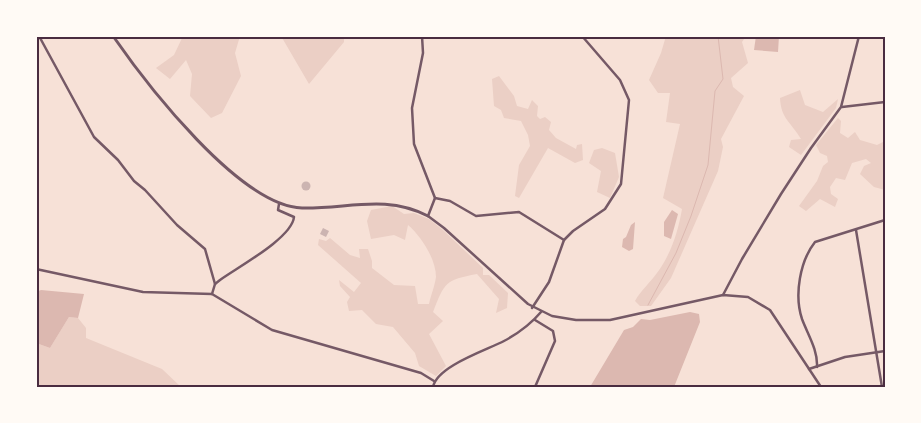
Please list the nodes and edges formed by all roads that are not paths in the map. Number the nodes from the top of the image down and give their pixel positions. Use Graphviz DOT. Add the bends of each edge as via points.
graph roads {
  1 [pos="39,36"];
  2 [pos="113,36"];
  3 [pos="422,36"];
  4 [pos="582,36"];
  5 [pos="859,36"];
  6 [pos="885,102"];
  7 [pos="841,107"];
  8 [pos="435,198"];
  9 [pos="279,204"];
  10 [pos="428,216"];
  11 [pos="885,220"];
  12 [pos="856,230"];
  13 [pos="564,240"];
  14 [pos="36,269"];
  15 [pos="215,284"];
  16 [pos="212,294"];
  17 [pos="723,295"];
  18 [pos="532,308"];
  19 [pos="541,312"];
  20 [pos="535,320"];
  21 [pos="876,351"];
  22 [pos="885,351"];
  23 [pos="817,367"];
  24 [pos="809,369"];
  25 [pos="434,381"];
  26 [pos="433,387"];
  27 [pos="535,387"];
  28 [pos="820,387"];
  29 [pos="882,387"];
  1 -- 15 [label="street" via="94,137 177,225 205,249"];
  2 -- 9 [label="street" via="134,67 184,125 240,179 257,193"];
  3 -- 8 [label="street" via="412,108 414,144"];
  4 -- 13 [label="street" via="626,89 629,100 623,169 621,184 605,208"];
  5 -- 7 [label="street"];
  6 -- 7 [label="street"];
  7 -- 17 [label="street" via="781,194"];
  8 -- 10 [label="street"];
  8 -- 13 [label="street" via="450,201 476,216 519,212"];
  9 -- 10 [label="street" via="300,208 395,204"];
  9 -- 15 [label="street" via="278,210 294,217 290,230"];
  10 -- 18 [label="street"];
  11 -- 12 [label="street"];
  12 -- 21 [label="street"];
  12 -- 23 [label="street" via="815,242 808,251 798,284 801,317 818,357"];
  13 -- 18 [label="street" via="549,282"];
  14 -- 16 [label="street" via="143,292"];
  15 -- 16 [label="street"];
  16 -- 25 [label="street" via="272,330 421,373"];
  17 -- 19 [label="street" via="610,320 565,319"];
  17 -- 24 [label="street" via="748,297 770,310"];
  18 -- 19 [label="street"];
  19 -- 20 [label="street"];
  20 -- 25 [label="street" via="503,342 460,362"];
  20 -- 27 [label="street" via="553,332 554,341"];
  21 -- 22 [label="street"];
  21 -- 23 [label="street"];
  21 -- 29 [label="street"];
  23 -- 24 [label="street"];
  24 -- 28 [label="street"];
  25 -- 26 [label="street"];
}
